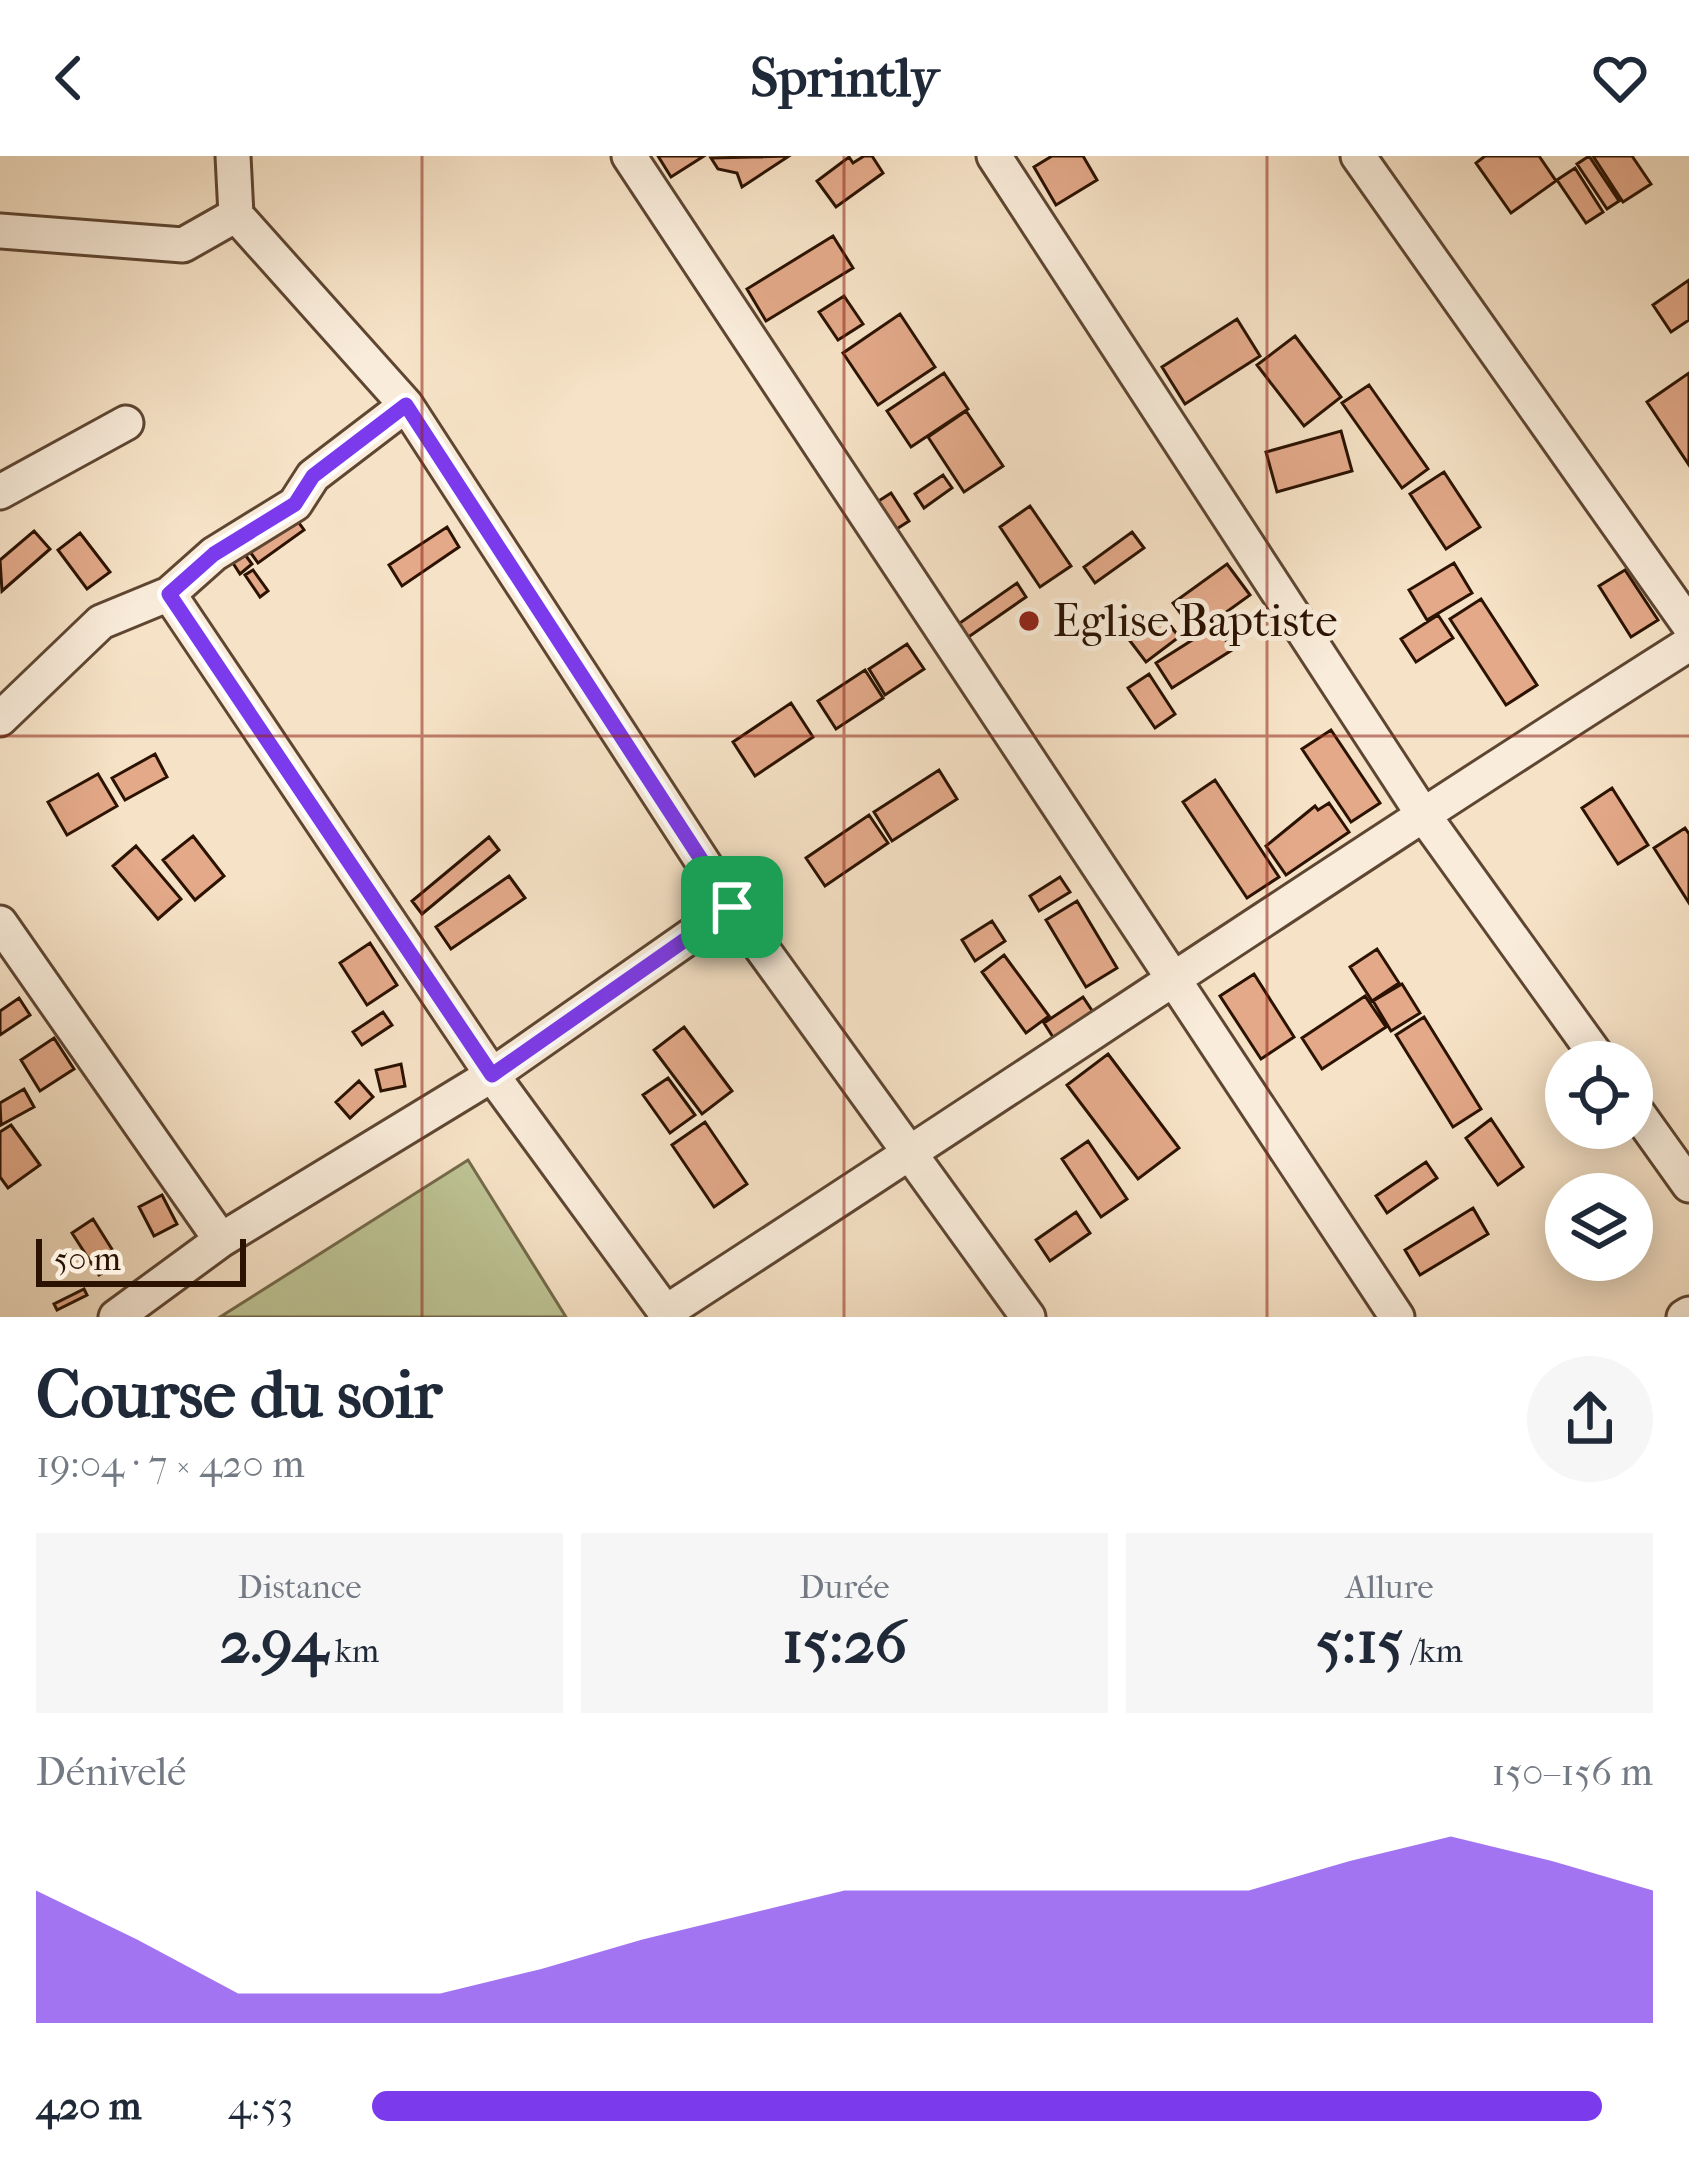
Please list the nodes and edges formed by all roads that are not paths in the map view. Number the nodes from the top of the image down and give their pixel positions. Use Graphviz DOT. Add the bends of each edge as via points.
graph roads {
  1 [pos="233,156"];
  2 [pos="629,156"];
  3 [pos="994,156"];
  4 [pos="1358,156"];
  5 [pos="236,215"];
  6 [pos="0,231"];
  7 [pos="406,405"];
  8 [pos="127,423"];
  9 [pos="0,492"];
  10 [pos="169,594"];
  11 [pos="1689,625"];
  12 [pos="1689,644"];
  13 [pos="0,719"];
  14 [pos="1422,813"];
  15 [pos="732,907"];
  16 [pos="0,923"];
  17 [pos="1172,984"];
  18 [pos="1586,1041"];
  19 [pos="492,1075"];
  20 [pos="1653,1134"];
  21 [pos="912,1154"];
  22 [pos="1689,1185"];
  23 [pos="221,1240"];
  24 [pos="668,1314"];
  25 [pos="116,1317"];
  26 [pos="1028,1317"];
  27 [pos="1397,1317"];
  1 -- 5 [label="street"];
  2 -- 17 [label="street"];
  3 -- 14 [label="street"];
  4 -- 11 [label="street"];
  5 -- 6 [label="street" via="183,245"];
  5 -- 7 [label="street"];
  7 -- 10 [label="street" via="313,476 295,504 214,554"];
  7 -- 15 [label="street"];
  8 -- 9 [label="street"];
  10 -- 13 [label="street" via="101,622"];
  10 -- 19 [label="street"];
  12 -- 14 [label="street"];
  14 -- 17 [label="street"];
  14 -- 18 [label="street"];
  15 -- 19 [label="street"];
  15 -- 21 [label="street"];
  16 -- 23 [label="street"];
  17 -- 21 [label="street"];
  17 -- 27 [label="street"];
  19 -- 23 [label="street"];
  19 -- 24 [label="street"];
  20 -- 22 [label="street"];
  21 -- 24 [label="street"];
  21 -- 26 [label="street"];
  23 -- 25 [label="street"];
}
